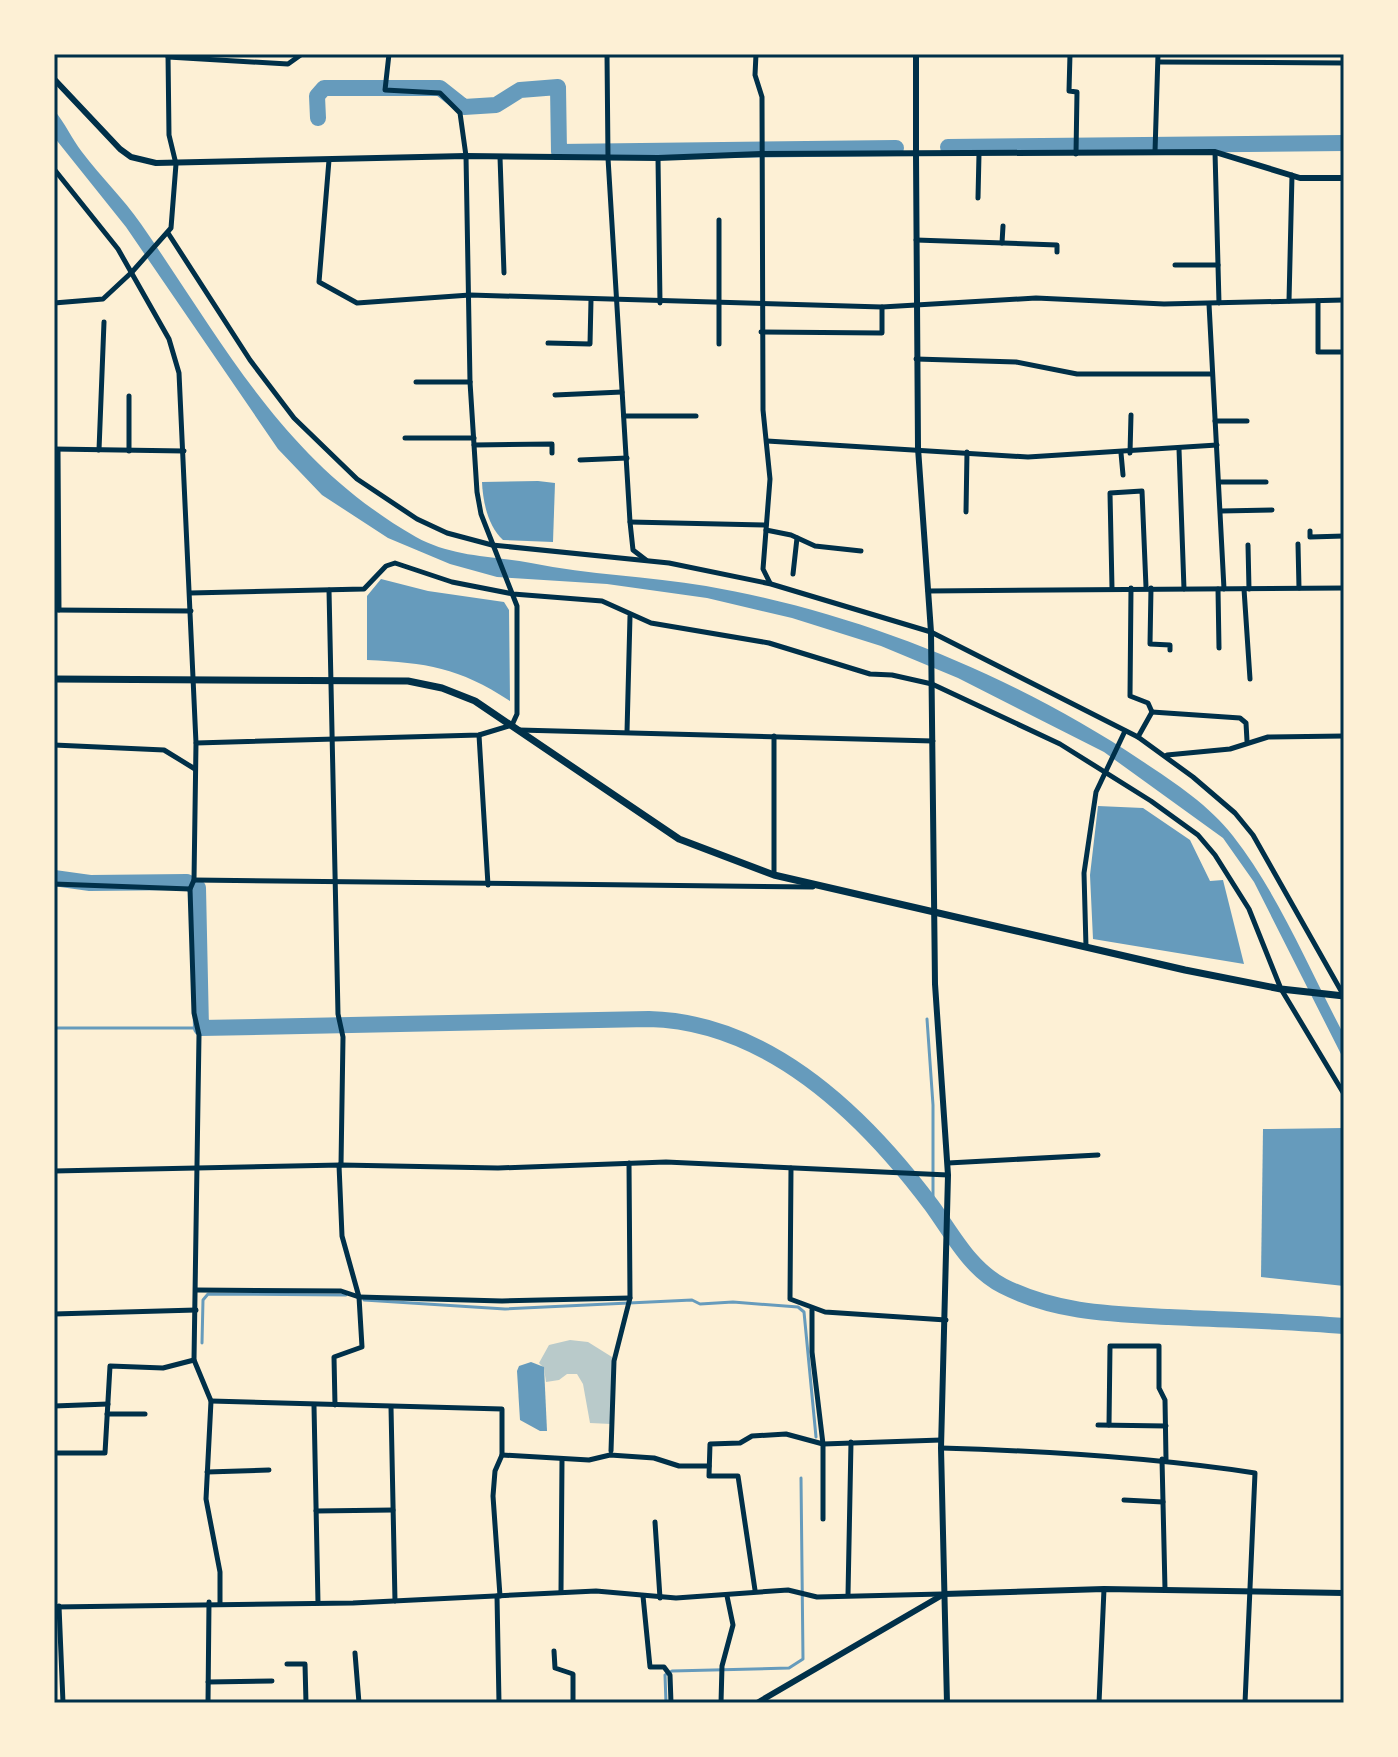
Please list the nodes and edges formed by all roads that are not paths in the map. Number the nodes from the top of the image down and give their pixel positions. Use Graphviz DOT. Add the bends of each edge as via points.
graph roads {
  1 [pos="389,54"];
  2 [pos="607,54"];
  3 [pos="756,54"];
  4 [pos="916,54"];
  5 [pos="1070,54"];
  6 [pos="1158,54"];
  7 [pos="300,55"];
  8 [pos="168,56"];
  9 [pos="1160,62"];
  10 [pos="1344,63"];
  11 [pos="54,79"];
  12 [pos="1155,152"];
  13 [pos="1215,152"];
  14 [pos="761,154"];
  15 [pos="916,154"];
  16 [pos="979,154"];
  17 [pos="1076,154"];
  18 [pos="466,156"];
  19 [pos="500,157"];
  20 [pos="608,158"];
  21 [pos="658,158"];
  22 [pos="329,160"];
  23 [pos="176,164"];
  24 [pos="54,169"];
  25 [pos="1292,175"];
  26 [pos="1344,178"];
  27 [pos="978,198"];
  28 [pos="719,220"];
  29 [pos="1003,226"];
  30 [pos="166,235"];
  31 [pos="916,240"];
  32 [pos="1002,243"];
  33 [pos="1057,252"];
  34 [pos="1175,265"];
  35 [pos="1218,265"];
  36 [pos="134,270"];
  37 [pos="504,273"];
  38 [pos="470,295"];
  39 [pos="591,300"];
  40 [pos="1344,300"];
  41 [pos="1289,301"];
  42 [pos="1318,301"];
  43 [pos="617,302"];
  44 [pos="54,303"];
  45 [pos="660,303"];
  46 [pos="718,303"];
  47 [pos="1219,303"];
  48 [pos="762,304"];
  49 [pos="1209,304"];
  50 [pos="916,305"];
  51 [pos="882,307"];
  52 [pos="104,322"];
  53 [pos="761,332"];
  54 [pos="548,343"];
  55 [pos="719,344"];
  56 [pos="1344,352"];
  57 [pos="916,359"];
  58 [pos="1212,374"];
  59 [pos="416,382"];
  60 [pos="470,382"];
  61 [pos="622,392"];
  62 [pos="555,395"];
  63 [pos="129,396"];
  64 [pos="1131,415"];
  65 [pos="624,416"];
  66 [pos="696,416"];
  67 [pos="1215,421"];
  68 [pos="1247,421"];
  69 [pos="405,438"];
  70 [pos="474,441"];
  71 [pos="767,441"];
  72 [pos="1217,445"];
  73 [pos="918,448"];
  74 [pos="1179,449"];
  75 [pos="56,450"];
  76 [pos="99,450"];
  77 [pos="129,451"];
  78 [pos="184,451"];
  79 [pos="967,452"];
  80 [pos="552,453"];
  81 [pos="1121,453"];
  82 [pos="1130,453"];
  83 [pos="627,458"];
  84 [pos="580,460"];
  85 [pos="1123,475"];
  86 [pos="1220,482"];
  87 [pos="1266,482"];
  88 [pos="1272,510"];
  89 [pos="1221,511"];
  90 [pos="966,512"];
  91 [pos="630,522"];
  92 [pos="766,528"];
  93 [pos="1310,531"];
  94 [pos="1344,536"];
  95 [pos="797,538"];
  96 [pos="1298,544"];
  97 [pos="492,545"];
  98 [pos="1248,545"];
  99 [pos="861,551"];
  100 [pos="646,561"];
  101 [pos="793,574"];
  102 [pos="771,584"];
  103 [pos="1112,588"];
  104 [pos="1131,588"];
  105 [pos="1148,588"];
  106 [pos="1299,588"];
  107 [pos="1344,588"];
  108 [pos="1184,589"];
  109 [pos="1221,589"];
  110 [pos="1246,589"];
  111 [pos="329,590"];
  112 [pos="511,591"];
  113 [pos="928,591"];
  114 [pos="190,593"];
  115 [pos="56,610"];
  116 [pos="191,611"];
  117 [pos="630,616"];
  118 [pos="931,634"];
  119 [pos="1219,648"];
  120 [pos="1170,650"];
  121 [pos="54,679"];
  122 [pos="193,679"];
  123 [pos="332,679"];
  124 [pos="1250,679"];
  125 [pos="932,681"];
  126 [pos="1152,712"];
  127 [pos="515,727"];
  128 [pos="1125,731"];
  129 [pos="627,732"];
  130 [pos="479,735"];
  131 [pos="774,736"];
  132 [pos="1344,736"];
  133 [pos="1138,737"];
  134 [pos="333,739"];
  135 [pos="933,741"];
  136 [pos="1247,741"];
  137 [pos="196,743"];
  138 [pos="54,745"];
  139 [pos="1166,755"];
  140 [pos="196,769"];
  141 [pos="1106,770"];
  142 [pos="774,875"];
  143 [pos="335,883"];
  144 [pos="54,884"];
  145 [pos="192,885"];
  146 [pos="488,885"];
  147 [pos="822,886"];
  148 [pos="934,914"];
  149 [pos="1086,947"];
  150 [pos="1285,990"];
  151 [pos="1342,996"];
  152 [pos="1344,1094"];
  153 [pos="1098,1155"];
  154 [pos="629,1163"];
  155 [pos="948,1163"];
  156 [pos="340,1165"];
  157 [pos="791,1168"];
  158 [pos="198,1169"];
  159 [pos="54,1171"];
  160 [pos="948,1175"];
  161 [pos="196,1290"];
  162 [pos="359,1297"];
  163 [pos="630,1298"];
  164 [pos="196,1310"];
  165 [pos="812,1310"];
  166 [pos="54,1314"];
  167 [pos="946,1320"];
  168 [pos="194,1360"];
  169 [pos="211,1401"];
  170 [pos="108,1404"];
  171 [pos="335,1405"];
  172 [pos="54,1406"];
  173 [pos="314,1406"];
  174 [pos="391,1407"];
  175 [pos="107,1414"];
  176 [pos="145,1414"];
  177 [pos="1098,1425"];
  178 [pos="1109,1425"];
  179 [pos="1166,1426"];
  180 [pos="851,1442"];
  181 [pos="823,1444"];
  182 [pos="941,1444"];
  183 [pos="611,1451"];
  184 [pos="54,1453"];
  185 [pos="502,1455"];
  186 [pos="1164,1459"];
  187 [pos="562,1460"];
  188 [pos="709,1466"];
  189 [pos="269,1470"];
  190 [pos="207,1472"];
  191 [pos="1124,1500"];
  192 [pos="1163,1502"];
  193 [pos="393,1510"];
  194 [pos="316,1511"];
  195 [pos="823,1519"];
  196 [pos="655,1522"];
  197 [pos="1104,1589"];
  198 [pos="1165,1589"];
  199 [pos="755,1590"];
  200 [pos="1252,1591"];
  201 [pos="561,1592"];
  202 [pos="1344,1593"];
  203 [pos="944,1594"];
  204 [pos="848,1595"];
  205 [pos="498,1596"];
  206 [pos="643,1596"];
  207 [pos="727,1596"];
  208 [pos="660,1598"];
  209 [pos="395,1601"];
  210 [pos="209,1602"];
  211 [pos="220,1603"];
  212 [pos="318,1603"];
  213 [pos="56,1606"];
  214 [pos="554,1651"];
  215 [pos="355,1653"];
  216 [pos="287,1664"];
  217 [pos="272,1681"];
  218 [pos="208,1682"];
  219 [pos="63,1703"];
  220 [pos="208,1703"];
  221 [pos="306,1703"];
  222 [pos="359,1703"];
  223 [pos="499,1703"];
  224 [pos="573,1703"];
  225 [pos="671,1703"];
  226 [pos="721,1703"];
  227 [pos="757,1703"];
  228 [pos="947,1703"];
  229 [pos="1099,1703"];
  230 [pos="1245,1703"];
  1 -- 18 [label="street" via="385,87 427,90 448,98 460,113"];
  2 -- 20 [label="street"];
  3 -- 14 [label="street"];
  4 -- 15 [label="main road"];
  5 -- 17 [label="street" via="1069,91 1077,92"];
  6 -- 9 [label="street"];
  7 -- 8 [label="street" via="288,64"];
  8 -- 23 [label="street" via="169,135"];
  9 -- 10 [label="street"];
  9 -- 12 [label="street"];
  11 -- 23 [label="main road" via="131,157"];
  12 -- 13 [label="main road"];
  12 -- 17 [label="main road"];
  13 -- 25 [label="main road"];
  13 -- 35 [label="street"];
  14 -- 15 [label="main road"];
  14 -- 21 [label="main road"];
  14 -- 48 [label="street"];
  15 -- 16 [label="main road"];
  15 -- 31 [label="main road"];
  16 -- 17 [label="main road"];
  16 -- 27 [label="street"];
  18 -- 19 [label="main road"];
  18 -- 22 [label="main road"];
  18 -- 38 [label="street"];
  19 -- 20 [label="main road"];
  19 -- 37 [label="street"];
  20 -- 21 [label="main road"];
  20 -- 43 [label="street"];
  21 -- 45 [label="street"];
  22 -- 23 [label="main road"];
  22 -- 38 [label="street" via="319,282 357,303"];
  23 -- 30 [label="street" via="175,212"];
  24 -- 36 [label="street"];
  25 -- 26 [label="main road"];
  25 -- 41 [label="street"];
  28 -- 46 [label="street"];
  29 -- 32 [label="street"];
  30 -- 36 [label="street"];
  30 -- 97 [label="street" via="250,360 326,452 417,519"];
  31 -- 32 [label="street"];
  31 -- 50 [label="main road"];
  32 -- 33 [label="street" via="1057,245"];
  34 -- 35 [label="street"];
  35 -- 47 [label="street"];
  36 -- 44 [label="street" via="103,299"];
  36 -- 78 [label="street" via="176,357"];
  38 -- 39 [label="street"];
  38 -- 60 [label="street"];
  39 -- 43 [label="street"];
  39 -- 54 [label="street" via="590,344"];
  40 -- 42 [label="street"];
  41 -- 42 [label="street"];
  41 -- 47 [label="street"];
  42 -- 56 [label="street" via="1318,352"];
  43 -- 45 [label="street"];
  43 -- 61 [label="street"];
  45 -- 46 [label="street"];
  46 -- 48 [label="street"];
  46 -- 55 [label="street"];
  47 -- 49 [label="street"];
  48 -- 51 [label="street"];
  48 -- 53 [label="street"];
  49 -- 50 [label="street" via="1036,298"];
  49 -- 58 [label="street"];
  50 -- 51 [label="street"];
  50 -- 57 [label="main road"];
  51 -- 53 [label="street" via="882,333"];
  52 -- 76 [label="street"];
  53 -- 71 [label="street"];
  57 -- 58 [label="street" via="1016,362 1077,374"];
  57 -- 73 [label="main road"];
  58 -- 67 [label="street"];
  59 -- 60 [label="street"];
  60 -- 70 [label="street"];
  61 -- 62 [label="street"];
  61 -- 65 [label="street"];
  63 -- 77 [label="street"];
  64 -- 82 [label="street"];
  65 -- 66 [label="street"];
  65 -- 83 [label="street"];
  67 -- 68 [label="street"];
  67 -- 72 [label="street"];
  69 -- 70 [label="street"];
  70 -- 80 [label="street" via="552,444"];
  70 -- 97 [label="street" via="479,503"];
  71 -- 73 [label="street"];
  71 -- 92 [label="street"];
  72 -- 74 [label="street"];
  72 -- 86 [label="street"];
  73 -- 79 [label="street"];
  73 -- 113 [label="main road"];
  74 -- 82 [label="street"];
  74 -- 108 [label="street"];
  75 -- 76 [label="street"];
  75 -- 115 [label="street"];
  76 -- 77 [label="street"];
  77 -- 78 [label="street"];
  78 -- 114 [label="street"];
  79 -- 81 [label="street" via="1028,457"];
  79 -- 90 [label="street"];
  81 -- 82 [label="street"];
  81 -- 85 [label="street"];
  83 -- 84 [label="street"];
  83 -- 91 [label="street"];
  86 -- 87 [label="street"];
  86 -- 89 [label="street"];
  88 -- 89 [label="street"];
  89 -- 109 [label="street"];
  91 -- 92 [label="street"];
  91 -- 100 [label="street" via="633,550"];
  92 -- 95 [label="street"];
  92 -- 102 [label="street" via="763,569"];
  93 -- 94 [label="street" via="1310,537"];
  95 -- 99 [label="street" via="815,546"];
  95 -- 101 [label="street"];
  96 -- 106 [label="street"];
  97 -- 100 [label="street"];
  97 -- 112 [label="street"];
  98 -- 110 [label="street"];
  100 -- 102 [label="street"];
  102 -- 118 [label="street"];
  103 -- 104 [label="street"];
  103 -- 105 [label="street" via="1110,493 1142,491"];
  103 -- 113 [label="street"];
  104 -- 105 [label="street"];
  104 -- 126 [label="street" via="1130,696 1148,703"];
  105 -- 108 [label="street"];
  105 -- 120 [label="street" via="1150,644 1170,645"];
  106 -- 107 [label="street"];
  106 -- 110 [label="street"];
  108 -- 109 [label="street"];
  109 -- 110 [label="street"];
  109 -- 119 [label="street"];
  110 -- 124 [label="street"];
  111 -- 112 [label="street" via="364,589 395,563 452,582"];
  111 -- 114 [label="street"];
  111 -- 123 [label="street"];
  112 -- 117 [label="street" via="602,601"];
  112 -- 127 [label="street" via="518,612"];
  113 -- 118 [label="main road"];
  114 -- 116 [label="street"];
  115 -- 116 [label="street"];
  116 -- 122 [label="street"];
  117 -- 125 [label="street" via="792,648 870,674"];
  117 -- 129 [label="street"];
  118 -- 125 [label="main road"];
  118 -- 128 [label="street"];
  121 -- 122 [label="main road"];
  122 -- 123 [label="main road"];
  122 -- 137 [label="street"];
  123 -- 127 [label="main road" via="408,681 442,688 475,701"];
  123 -- 134 [label="street"];
  125 -- 135 [label="main road"];
  125 -- 141 [label="street"];
  126 -- 133 [label="street"];
  126 -- 136 [label="street" via="1240,718 1246,723"];
  127 -- 129 [label="street"];
  127 -- 130 [label="street"];
  127 -- 142 [label="main road" via="679,839"];
  128 -- 133 [label="street"];
  128 -- 141 [label="street"];
  129 -- 131 [label="street"];
  130 -- 134 [label="street"];
  130 -- 146 [label="street"];
  131 -- 135 [label="street"];
  131 -- 142 [label="street"];
  132 -- 136 [label="street"];
  133 -- 139 [label="street"];
  134 -- 137 [label="street"];
  134 -- 143 [label="street"];
  135 -- 148 [label="main road"];
  136 -- 139 [label="street" via="1230,749"];
  137 -- 140 [label="street"];
  138 -- 140 [label="street" via="164,750"];
  139 -- 151 [label="street" via="1235,813 1253,835"];
  140 -- 145 [label="street"];
  141 -- 149 [label="street" via="1096,792 1084,873"];
  141 -- 150 [label="street" via="1198,835 1215,855 1249,909"];
  142 -- 147 [label="main road"];
  143 -- 145 [label="street"];
  143 -- 146 [label="street"];
  143 -- 156 [label="street" via="342,1032"];
  144 -- 145 [label="street"];
  145 -- 158 [label="street"];
  146 -- 147 [label="street"];
  147 -- 148 [label="main road"];
  148 -- 149 [label="main road"];
  148 -- 155 [label="main road"];
  149 -- 150 [label="main road"];
  150 -- 151 [label="main road"];
  150 -- 152 [label="street"];
  153 -- 155 [label="street"];
  154 -- 156 [label="street" via="498,1168"];
  154 -- 157 [label="street"];
  154 -- 163 [label="street"];
  155 -- 160 [label="main road"];
  156 -- 158 [label="street"];
  156 -- 162 [label="street" via="342,1236"];
  157 -- 160 [label="street"];
  157 -- 165 [label="street" via="790,1299"];
  158 -- 159 [label="street"];
  158 -- 161 [label="street"];
  160 -- 167 [label="main road"];
  161 -- 162 [label="street" via="341,1291"];
  161 -- 164 [label="street"];
  162 -- 163 [label="street"];
  162 -- 171 [label="street" via="362,1347 334,1357"];
  163 -- 183 [label="street" via="614,1361"];
  164 -- 166 [label="street"];
  164 -- 168 [label="street"];
  165 -- 167 [label="street"];
  165 -- 181 [label="street"];
  167 -- 182 [label="main road"];
  168 -- 169 [label="street"];
  168 -- 170 [label="street" via="163,1368 110,1366"];
  169 -- 173 [label="street"];
  169 -- 190 [label="street"];
  170 -- 172 [label="street"];
  170 -- 175 [label="street"];
  171 -- 173 [label="street"];
  171 -- 174 [label="street"];
  173 -- 194 [label="street"];
  174 -- 185 [label="street" via="502,1409"];
  174 -- 193 [label="street"];
  175 -- 176 [label="street"];
  175 -- 184 [label="street" via="105,1453"];
  177 -- 178 [label="street"];
  178 -- 179 [label="street"];
  178 -- 179 [label="street" via="1110,1346 1159,1346"];
  179 -- 186 [label="street"];
  180 -- 181 [label="street"];
  180 -- 182 [label="street"];
  180 -- 204 [label="street"];
  181 -- 188 [label="street" via="793,1435 710,1444"];
  181 -- 195 [label="street"];
  182 -- 186 [label="street"];
  182 -- 203 [label="main road"];
  185 -- 187 [label="street"];
  185 -- 205 [label="street" via="493,1496"];
  186 -- 192 [label="street"];
  186 -- 200 [label="street" via="1255,1473"];
  187 -- 188 [label="street" via="610,1455"];
  187 -- 201 [label="street"];
  188 -- 199 [label="street" via="709,1476 738,1476"];
  189 -- 190 [label="street"];
  190 -- 211 [label="street" via="206,1510 220,1572"];
  191 -- 192 [label="street"];
  192 -- 198 [label="street"];
  193 -- 194 [label="street"];
  193 -- 209 [label="street"];
  194 -- 212 [label="street"];
  196 -- 208 [label="street"];
  197 -- 198 [label="main road"];
  197 -- 203 [label="main road"];
  197 -- 229 [label="street"];
  198 -- 200 [label="main road"];
  199 -- 204 [label="street"];
  199 -- 207 [label="street"];
  200 -- 202 [label="main road"];
  200 -- 230 [label="street"];
  201 -- 205 [label="street"];
  201 -- 206 [label="street"];
  203 -- 204 [label="street"];
  203 -- 227 [label="main road"];
  203 -- 228 [label="main road"];
  205 -- 209 [label="street"];
  205 -- 223 [label="street"];
  206 -- 208 [label="street"];
  206 -- 225 [label="street" via="650,1667 668,1672"];
  207 -- 208 [label="street"];
  207 -- 226 [label="street" via="733,1625 722,1669"];
  209 -- 212 [label="street"];
  210 -- 211 [label="street"];
  210 -- 213 [label="street"];
  210 -- 218 [label="street"];
  211 -- 212 [label="street"];
  213 -- 219 [label="street"];
  214 -- 224 [label="street" via="555,1668 573,1674"];
  215 -- 222 [label="street"];
  216 -- 221 [label="street" via="305,1664"];
  217 -- 218 [label="street"];
  218 -- 220 [label="street"];
}
